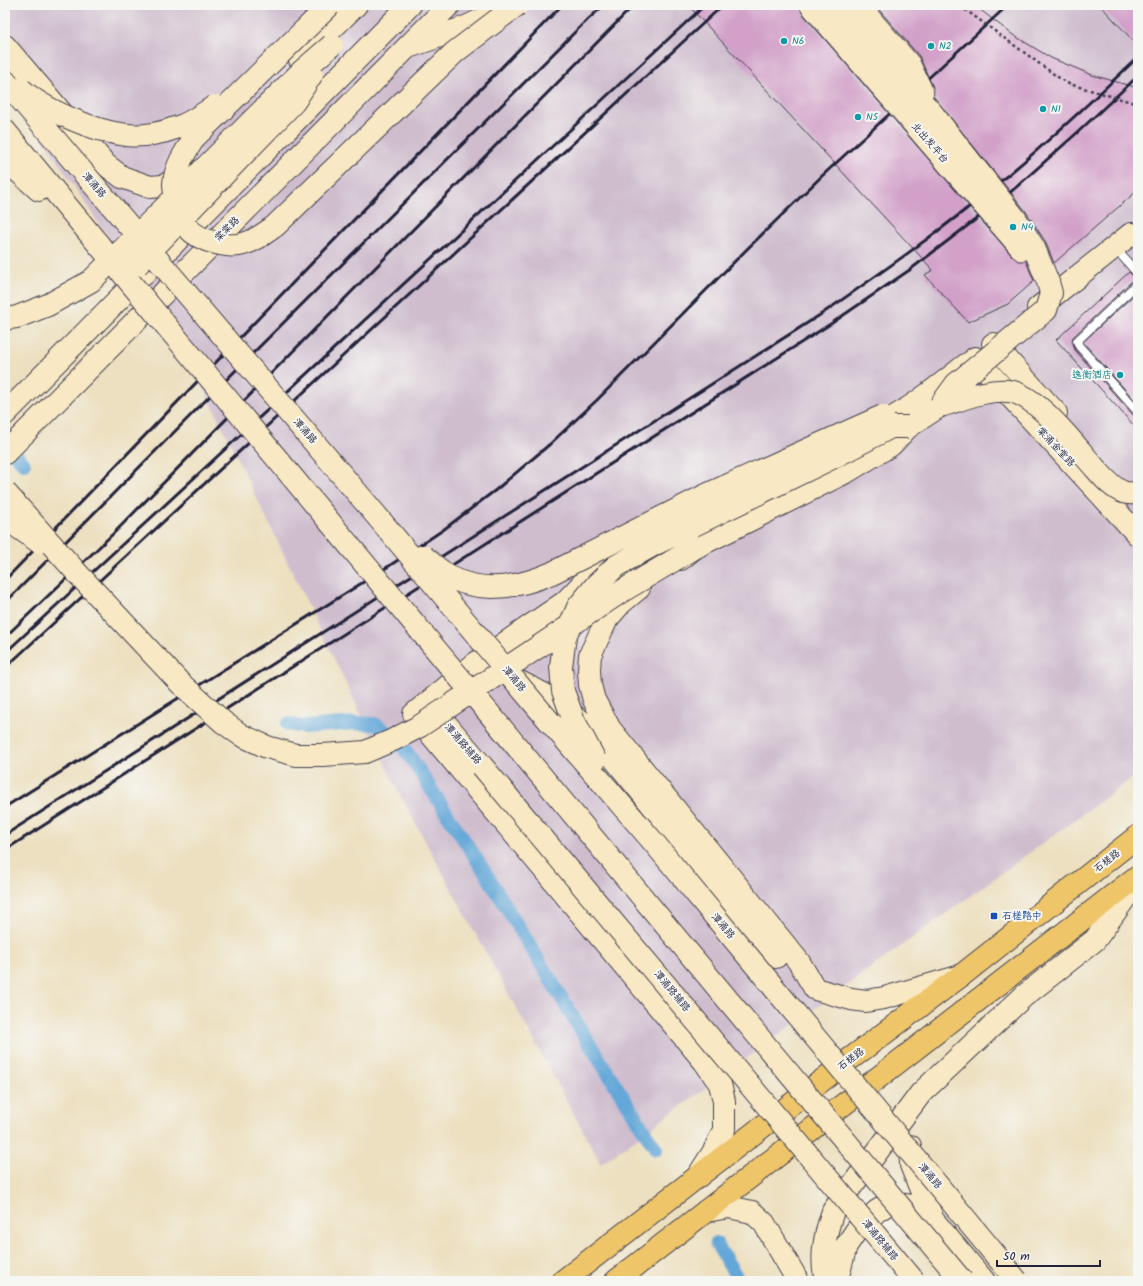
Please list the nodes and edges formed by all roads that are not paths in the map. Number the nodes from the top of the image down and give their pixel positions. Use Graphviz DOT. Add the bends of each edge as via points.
graph roads {
  1 [pos="330,5"];
  2 [pos="356,5"];
  3 [pos="372,5"];
  4 [pos="410,5"];
  5 [pos="449,5"];
  6 [pos="511,5"];
  7 [pos="517,5"];
  8 [pos="811,5"];
  9 [pos="834,5"];
  10 [pos="858,5"];
  11 [pos="332,45"];
  12 [pos="5,46"];
  13 [pos="406,48"];
  14 [pos="5,73"];
  15 [pos="5,82"];
  16 [pos="244,89"];
  17 [pos="932,113"];
  18 [pos="5,131"];
  19 [pos="201,158"];
  20 [pos="5,161"];
  21 [pos="1135,238"];
  22 [pos="99,245"];
  23 [pos="1115,248"];
  24 [pos="1138,274"];
  25 [pos="1048,282"];
  26 [pos="1138,283"];
  27 [pos="1138,289"];
  28 [pos="59,299"];
  29 [pos="111,307"];
  30 [pos="5,319"];
  31 [pos="998,351"];
  32 [pos="980,364"];
  33 [pos="939,396"];
  34 [pos="9,410"];
  35 [pos="1138,411"];
  36 [pos="908,427"];
  37 [pos="5,453"];
  38 [pos="5,492"];
  39 [pos="1138,493"];
  40 [pos="365,502"];
  41 [pos="1138,502"];
  42 [pos="5,520"];
  43 [pos="1138,535"];
  44 [pos="696,547"];
  45 [pos="78,574"];
  46 [pos="476,663"];
  47 [pos="428,703"];
  48 [pos="581,721"];
  49 [pos="1138,836"];
  50 [pos="655,844"];
  51 [pos="1138,876"];
  52 [pos="1138,880"];
  53 [pos="962,975"];
  54 [pos="815,989"];
  55 [pos="921,1094"];
  56 [pos="698,1177"];
  57 [pos="706,1212"];
  58 [pos="933,1220"];
  59 [pos="563,1281"];
  60 [pos="616,1281"];
  61 [pos="798,1281"];
  62 [pos="826,1281"];
  63 [pos="839,1281"];
  64 [pos="914,1281"];
  65 [pos="962,1281"];
  66 [pos="984,1281"];
  67 [pos="1017,1281"];
  1 -- 16 [label="main road, bridge"];
  2 -- 19 [label="main road"];
  3 -- 11 [label="main road"];
  4 -- 29 [label="main road"];
  5 -- 13 [label="main road, 棠棠路"];
  6 -- 13 [label="main road" via="479,22"];
  7 -- 16 [label="main road, bridge" via="455,52 275,226 258,238 242,244 226,245 205,240 193,233 181,219 176,205 174,184 179,162 196,137"];
  8 -- 25 [label="main road, 北出发平台, bridge"];
  9 -- 17 [label="main road, 北出发平台, bridge"];
  10 -- 17 [label="main road, 北出发平台, bridge" via="909,64"];
  11 -- 28 [label="main road, bridge" via="302,71 91,281"];
  11 -- 29 [label="main road, bridge" via="294,102 137,265"];
  12 -- 19 [label="main road" via="106,165 122,177 150,187 163,186 179,177"];
  13 -- 37 [label="main road, 棠棠路"];
  14 -- 16 [label="main road, bridge" via="26,93 48,108 99,129 127,135 154,134 179,127"];
  15 -- 40 [label="main road, 潭涌路, bridge"];
  17 -- 25 [label="main road, 北出发平台, bridge" via="1015,218 1034,248"];
  18 -- 22 [label="main road"];
  19 -- 28 [label="main road"];
  20 -- 22 [label="main road"];
  21 -- 23 [label="main road"];
  22 -- 65 [label="main road, bridge"];
  23 -- 24 [label="lane"];
  23 -- 31 [label="main road"];
  25 -- 33 [label="main road, 北出发平台, bridge" via="1051,293 1046,310"];
  26 -- 35 [label="lane" via="1077,341"];
  27 -- 35 [label="lane" via="1082,341 1084,349"];
  28 -- 30 [label="main road, bridge" via="17,317"];
  29 -- 34 [label="main road"];
  31 -- 32 [label="main road"];
  31 -- 41 [label="main road"];
  32 -- 33 [label="main road"];
  32 -- 43 [label="main road, 棠涌金堂路"];
  32 -- 48 [label="main road" via="958,391 879,440 617,578 593,604 582,641 576,671 576,702"];
  33 -- 36 [label="main road"];
  33 -- 39 [label="main road, bridge" via="984,392 1015,393 1035,403 1115,487 1124,493"];
  33 -- 40 [label="main road, bridge" via="883,416 706,495 552,573 518,585 494,587 468,584 450,577 423,556"];
  33 -- 46 [label="main road" via="908,409 887,422 610,560 565,602"];
  36 -- 44 [label="main road" via="891,445 848,471"];
  36 -- 50 [label="main road, bridge" via="891,427 657,543 616,566 578,607 565,637 561,666 564,691 574,721 592,754"];
  38 -- 45 [label="main road, bridge"];
  40 -- 50 [label="main road, 潭涌路, bridge"];
  42 -- 45 [label="main road, bridge" via="50,550"];
  44 -- 45 [label="main road, bridge" via="620,593 420,726 365,752 322,755 296,755 267,747 241,735 223,722 180,683"];
  44 -- 54 [label="main road, bridge" via="668,570 637,590 607,619 590,655 590,685 594,700 610,728 799,962"];
  46 -- 47 [label="main road"];
  46 -- 48 [label="main road" via="549,697"];
  47 -- 56 [label="main road" via="414,714 699,1055 720,1084 724,1100 724,1130"];
  47 -- 64 [label="main road, 潭涌路辅路, bridge"];
  48 -- 54 [label="main road" via="786,970"];
  49 -- 53 [label="main road, 石槎路"];
  50 -- 67 [label="main road, 潭涌路, bridge"];
  51 -- 57 [label="main road"];
  52 -- 55 [label="main road" via="1095,940 1024,996"];
  53 -- 54 [label="main road" via="866,1001"];
  53 -- 56 [label="main road, 石槎路"];
  55 -- 58 [label="main road" via="909,1132 911,1165"];
  55 -- 62 [label="main road" via="833,1211 825,1233 823,1268"];
  56 -- 59 [label="main road, 石槎路"];
  57 -- 60 [label="main road"];
  57 -- 61 [label="main road" via="729,1207 752,1212 764,1223"];
  58 -- 63 [label="main road" via="912,1206 890,1203 876,1211 856,1230 846,1246"];
  58 -- 66 [label="main road"];
}
